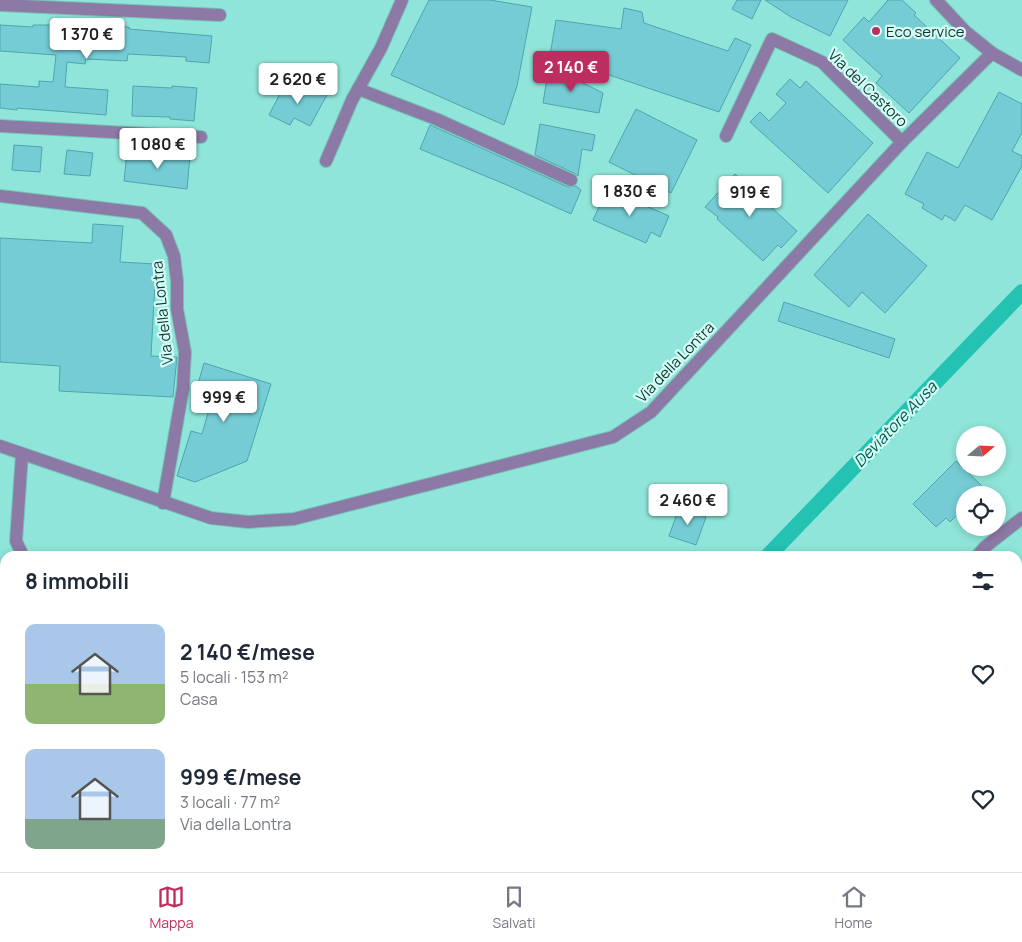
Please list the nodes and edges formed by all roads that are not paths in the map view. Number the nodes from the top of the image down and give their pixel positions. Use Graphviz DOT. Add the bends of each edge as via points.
graph roads {
  1 [pos="402,0"];
  2 [pos="936,0"];
  3 [pos="0,4"];
  4 [pos="220,15"];
  5 [pos="992,53"];
  6 [pos="1022,70"];
  7 [pos="358,89"];
  8 [pos="0,126"];
  9 [pos="726,136"];
  10 [pos="201,137"];
  11 [pos="902,142"];
  12 [pos="326,161"];
  13 [pos="571,180"];
  14 [pos="0,196"];
  15 [pos="0,446"];
  16 [pos="22,454"];
  17 [pos="163,503"];
  18 [pos="1022,518"];
  19 [pos="21,551"];
  20 [pos="981,551"];
  1 -- 7 [label="street"];
  2 -- 5 [label="street" via="966,32"];
  3 -- 4 [label="street"];
  5 -- 6 [label="street"];
  5 -- 11 [label="street, Via della Lontra"];
  7 -- 12 [label="street"];
  7 -- 13 [label="street" via="436,119"];
  8 -- 10 [label="street"];
  9 -- 11 [label="street, Via del Castoro" via="772,39 822,62"];
  11 -- 17 [label="street, Via della Lontra" via="652,412 613,437 294,519 248,522 211,518"];
  14 -- 17 [label="street, Via della Lontra" via="142,213 166,235 174,256 177,308 185,352 184,388"];
  15 -- 16 [label="street, Via della Lontra"];
  16 -- 17 [label="street, Via della Lontra"];
  16 -- 19 [label="street" via="16,541"];
  18 -- 20 [label="street"];
}
